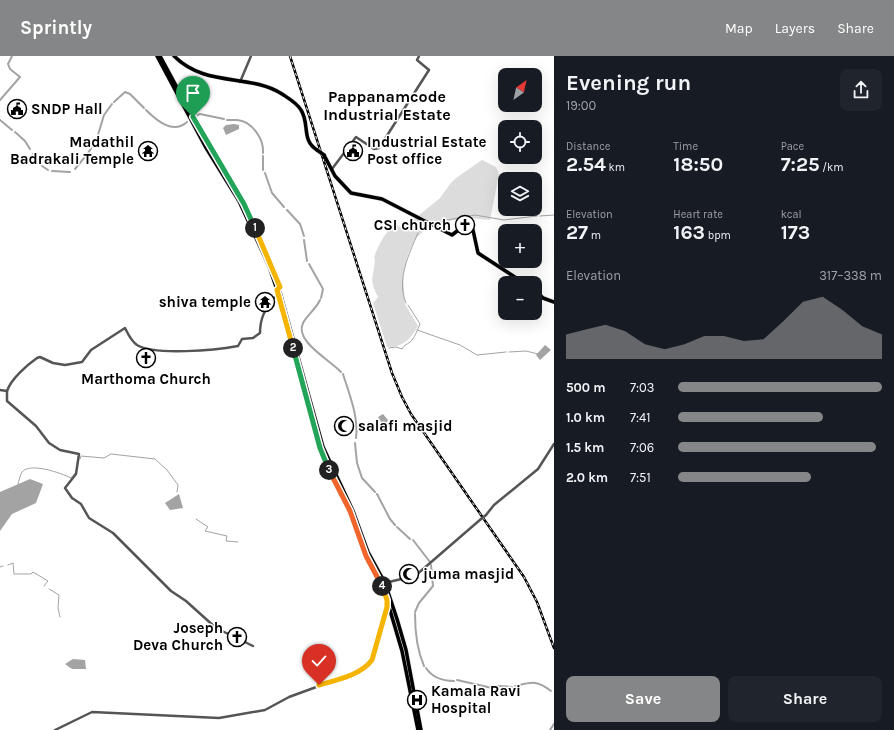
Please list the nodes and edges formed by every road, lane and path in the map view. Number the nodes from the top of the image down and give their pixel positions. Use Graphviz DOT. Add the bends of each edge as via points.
graph roads {
  1 [pos="157,56"];
  2 [pos="160,56"];
  3 [pos="174,56"];
  4 [pos="251,56"];
  5 [pos="419,56"];
  6 [pos="240,82"];
  7 [pos="332,169"];
  8 [pos="513,276"];
  9 [pos="278,288"];
  10 [pos="281,296"];
  11 [pos="542,297"];
  12 [pos="273,298"];
  13 [pos="554,302"];
  14 [pos="0,390"];
  15 [pos="7,391"];
  16 [pos="554,444"];
  17 [pos="383,584"];
  18 [pos="387,600"];
  19 [pos="392,609"];
  20 [pos="385,616"];
  21 [pos="254,646"];
  22 [pos="418,723"];
  23 [pos="55,730"];
  24 [pos="418,730"];
  25 [pos="421,730"];
  1 -- 9 [label="main road" via="205,146 239,201"];
  2 -- 9 [label="main road" via="244,204"];
  3 -- 6 [label="main road" via="187,67 206,75"];
  4 -- 6 [label="street"];
  5 -- 7 [label="street" via="417,60 429,70 379,148 374,149 356,137"];
  6 -- 7 [label="main road, bridge" via="274,89 295,103 303,114 307,141 324,155"];
  7 -- 8 [label="main road" via="341,184 351,193 382,199 452,235 461,228 471,228 478,253"];
  9 -- 10 [label="main road"];
  9 -- 12 [label="street"];
  10 -- 12 [label="street"];
  10 -- 17 [label="main road" via="320,448 350,511 366,556"];
  11 -- 13 [label="main road"];
  12 -- 15 [label="street" via="259,323 260,333 253,338 242,339 238,346 158,350 138,346 125,328 91,350 82,362 65,365 37,358"];
  14 -- 15 [label="street"];
  15 -- 21 [label="street" via="7,401 36,426 49,442 60,450 79,454 76,474 65,488 72,498 81,504 89,518 113,533 161,582 186,600 214,626"];
  16 -- 17 [label="street, bridge" via="538,468 415,576"];
  17 -- 18 [label="main road"];
  17 -- 19 [label="main road"];
  18 -- 19 [label="main road"];
  18 -- 20 [label="street"];
  19 -- 20 [label="street"];
  19 -- 22 [label="main road"];
  20 -- 23 [label="street" via="368,666 289,697 265,710 221,718 92,712"];
  22 -- 24 [label="main road"];
  22 -- 25 [label="main road"];
}
